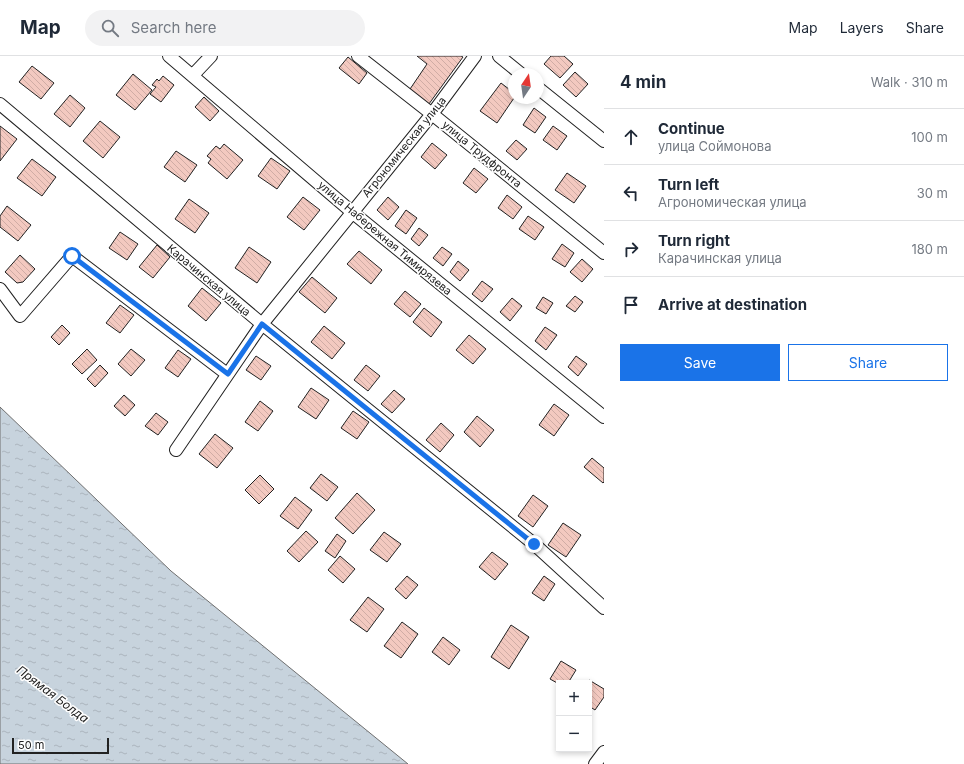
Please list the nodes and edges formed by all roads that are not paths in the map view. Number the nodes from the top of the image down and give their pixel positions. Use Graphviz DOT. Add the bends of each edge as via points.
graph roads {
  1 [pos="169,56"];
  2 [pos="210,56"];
  3 [pos="358,56"];
  4 [pos="475,56"];
  5 [pos="499,56"];
  6 [pos="514,68"];
  7 [pos="192,75"];
  8 [pos="544,93"];
  9 [pos="0,104"];
  10 [pos="432,114"];
  11 [pos="604,141"];
  12 [pos="352,212"];
  13 [pos="604,253"];
  14 [pos="0,289"];
  15 [pos="262,324"];
  16 [pos="228,374"];
  17 [pos="604,417"];
  18 [pos="176,450"];
  19 [pos="604,608"];
  20 [pos="604,752"];
  21 [pos="595,764"];
  1 -- 7 [label="street, улица Набережная Тимирязева"];
  2 -- 7 [label="street"];
  3 -- 10 [label="street, улица Трудфронта"];
  4 -- 10 [label="street, Агрономическая улица"];
  5 -- 6 [label="street"];
  7 -- 12 [label="street, улица Набережная Тимирязева"];
  8 -- 11 [label="street"];
  9 -- 15 [label="street, Карачинская улица"];
  10 -- 12 [label="street, Агрономическая улица"];
  10 -- 13 [label="street, улица Трудфронта"];
  12 -- 15 [label="street, Агрономическая улица"];
  12 -- 17 [label="street, улица Набережная Тимирязева"];
  14 -- 16 [label="street" via="20,316 72,256"];
  15 -- 16 [label="street, Агрономическая улица"];
  15 -- 19 [label="street, Карачинская улица" via="534,544"];
  16 -- 18 [label="street, Агрономическая улица"];
  20 -- 21 [label="street"];
}
